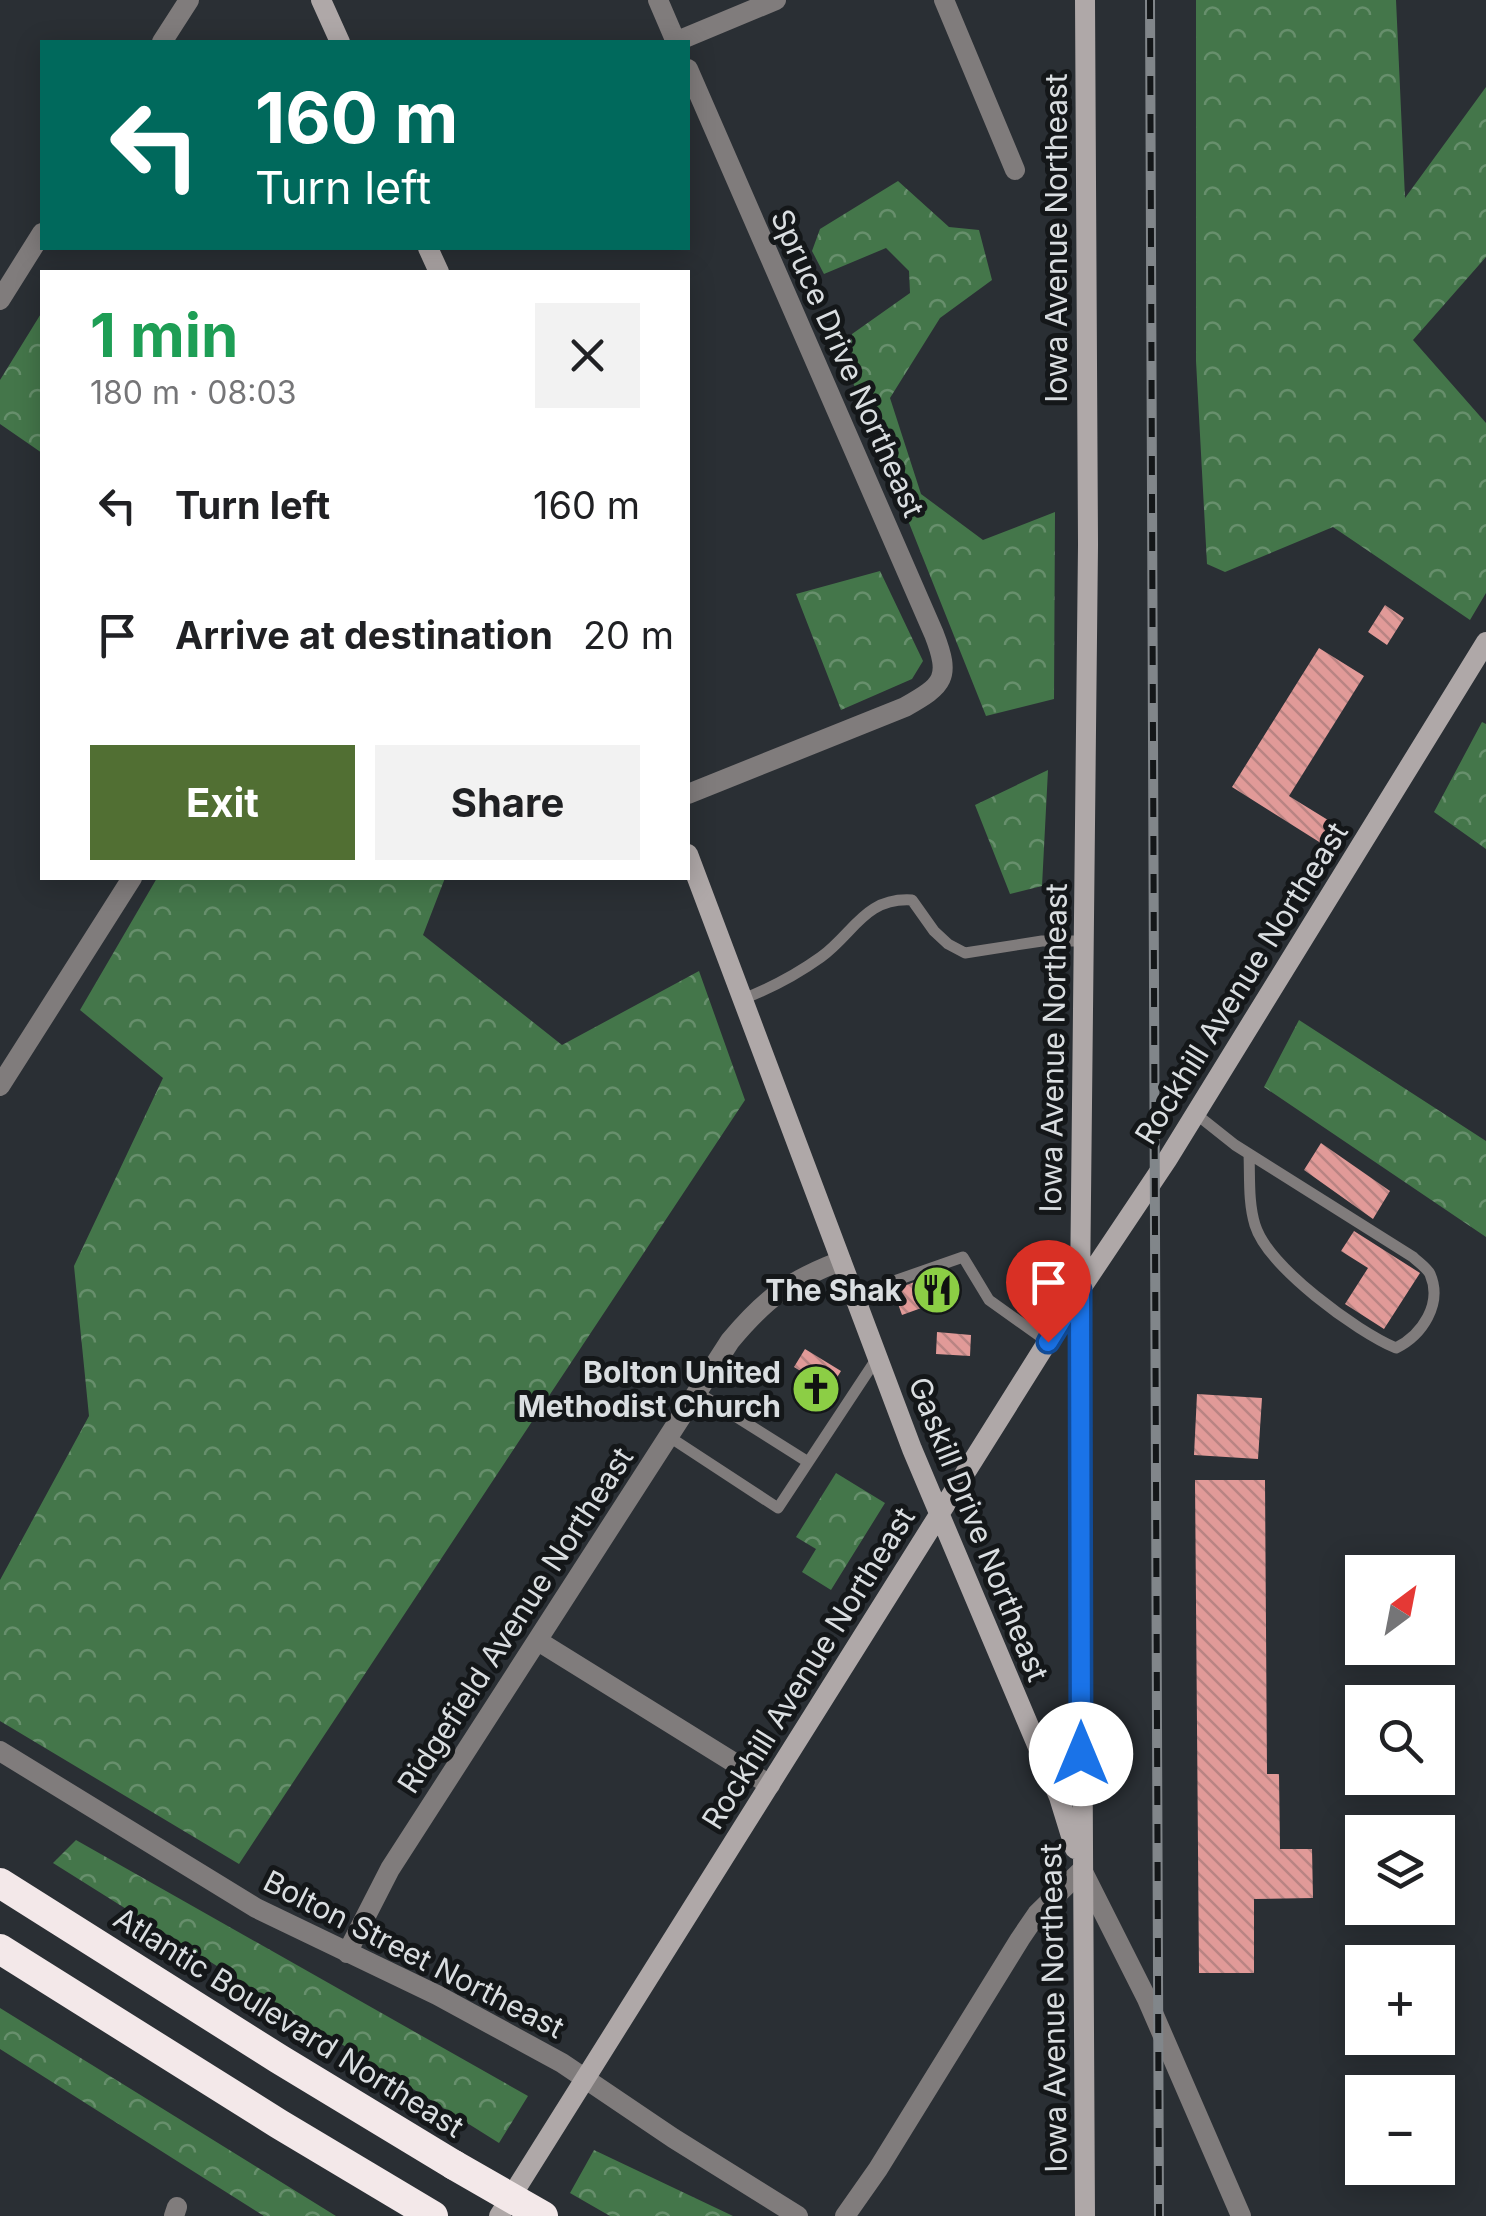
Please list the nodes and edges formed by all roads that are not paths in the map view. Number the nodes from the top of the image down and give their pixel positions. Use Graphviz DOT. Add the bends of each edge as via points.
graph roads {
  1 [pos="189,0"];
  2 [pos="321,0"];
  3 [pos="658,0"];
  4 [pos="776,0"];
  5 [pos="944,0"];
  6 [pos="1086,0"];
  7 [pos="163,40"];
  8 [pos="339,40"];
  9 [pos="675,40"];
  10 [pos="681,40"];
  11 [pos="690,74"];
  12 [pos="1015,170"];
  13 [pos="40,235"];
  14 [pos="0,300"];
  15 [pos="1486,642"];
  16 [pos="690,793"];
  17 [pos="690,859"];
  18 [pos="131,880"];
  19 [pos="1084,942"];
  20 [pos="743,1000"];
  21 [pos="0,1086"];
  22 [pos="1196,1114"];
  23 [pos="1250,1154"];
  24 [pos="841,1261"];
  25 [pos="1080,1290"];
  26 [pos="854,1295"];
  27 [pos="1048,1342"];
  28 [pos="877,1358"];
  29 [pos="696,1392"];
  30 [pos="668,1436"];
  31 [pos="808,1462"];
  32 [pos="938,1515"];
  33 [pos="538,1640"];
  34 [pos="0,1751"];
  35 [pos="770,1785"];
  36 [pos="1082,1870"];
  37 [pos="0,1883"];
  38 [pos="0,1948"];
  39 [pos="347,1952"];
  40 [pos="586,2079"];
  41 [pos="427,2212"];
  42 [pos="499,2216"];
  43 [pos="543,2216"];
  44 [pos="798,2216"];
  45 [pos="845,2216"];
  46 [pos="1085,2216"];
  47 [pos="1241,2216"];
  1 -- 7 [label="street"];
  2 -- 8 [label="main road"];
  3 -- 9 [label="street"];
  4 -- 10 [label="street"];
  5 -- 12 [label="street"];
  6 -- 19 [label="main road, Iowa Avenue Northeast"];
  11 -- 16 [label="street, Spruce Drive Northeast" via="934,634 944,673 933,692 905,707"];
  13 -- 14 [label="street"];
  15 -- 22 [label="main road, Rockhill Avenue Northeast"];
  17 -- 20 [label="main road, Gaskill Drive Northeast"];
  18 -- 21 [label="street"];
  19 -- 20 [label="lane" via="966,953 948,944 912,900 901,900 878,904 825,954"];
  19 -- 25 [label="main road, Iowa Avenue Northeast"];
  20 -- 24 [label="main road, Gaskill Drive Northeast"];
  22 -- 23 [label="lane"];
  22 -- 25 [label="main road, Rockhill Avenue Northeast"];
  23 -- 23 [label="lane" via="1430,1273 1434,1304 1412,1340 1396,1348 1380,1341 1286,1269 1256,1229"];
  24 -- 26 [label="main road, Gaskill Drive Northeast"];
  24 -- 29 [label="street, Ridgefield Avenue Northeast" via="789,1283 757,1308"];
  25 -- 27 [label="main road, Rockhill Avenue Northeast"];
  25 -- 36 [label="main road, Iowa Avenue Northeast"];
  26 -- 27 [label="lane" via="963,1257 989,1300"];
  26 -- 28 [label="main road, Gaskill Drive Northeast"];
  27 -- 32 [label="main road, Rockhill Avenue Northeast"];
  28 -- 31 [label="lane"];
  28 -- 32 [label="main road, Gaskill Drive Northeast"];
  29 -- 30 [label="street, Ridgefield Avenue Northeast"];
  29 -- 31 [label="lane"];
  30 -- 31 [label="lane" via="778,1508"];
  30 -- 33 [label="street, Ridgefield Avenue Northeast"];
  32 -- 35 [label="main road, Rockhill Avenue Northeast"];
  32 -- 36 [label="main road, Gaskill Drive Northeast" via="1059,1797"];
  33 -- 35 [label="street"];
  33 -- 39 [label="street, Ridgefield Avenue Northeast" via="390,1869"];
  34 -- 39 [label="street, Bolton Street Northeast" via="207,1880"];
  35 -- 40 [label="main road, Rockhill Avenue Northeast"];
  36 -- 45 [label="street" via="1020,1938"];
  36 -- 46 [label="main road, Iowa Avenue Northeast"];
  36 -- 47 [label="street, Gaskill Drive Northeast"];
  37 -- 43 [label="highway, Atlantic Boulevard Northeast, bridge" via="279,2060"];
  38 -- 41 [label="highway"];
  39 -- 40 [label="street, Bolton Street Northeast" via="500,2027"];
  40 -- 42 [label="main road, Rockhill Avenue Northeast"];
  40 -- 44 [label="street, Bolton Street Northeast"];
}
